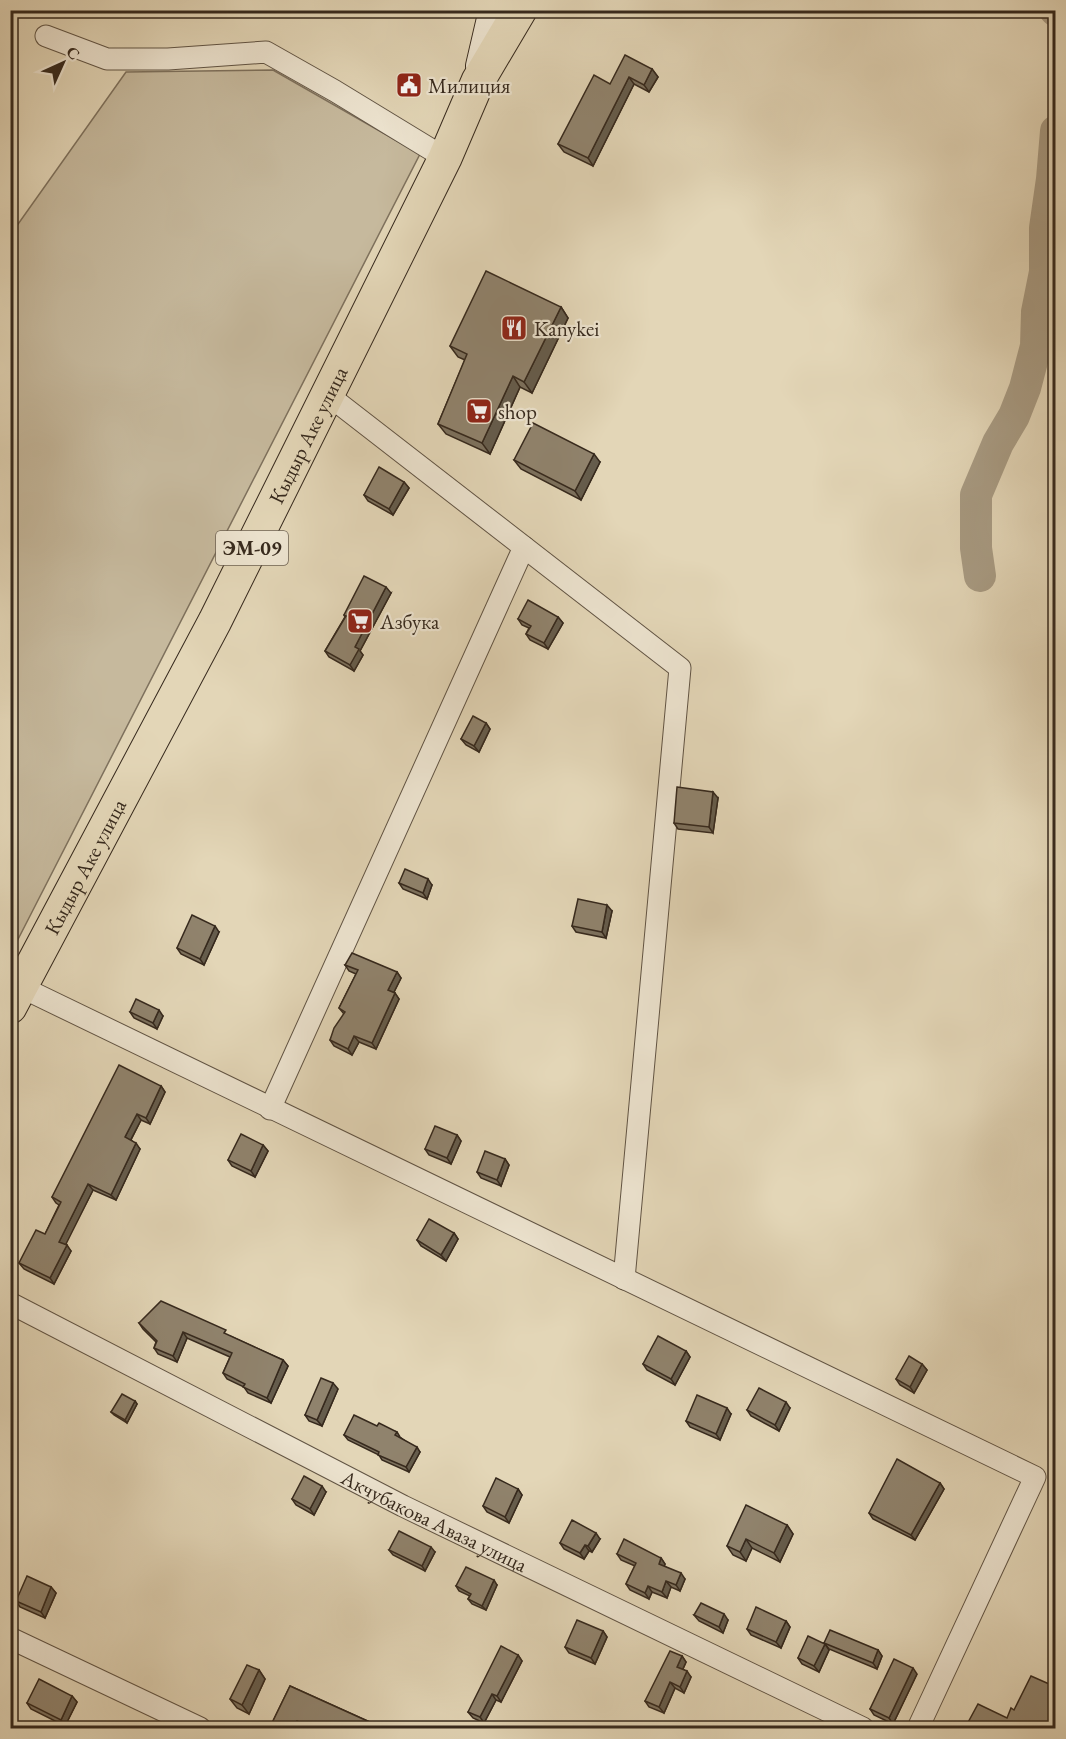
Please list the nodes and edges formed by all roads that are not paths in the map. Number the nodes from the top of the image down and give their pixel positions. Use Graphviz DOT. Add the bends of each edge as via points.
graph roads {
  1 [pos="494,10"];
  2 [pos="520,10"];
  3 [pos="46,36"];
  4 [pos="478,81"];
  5 [pos="445,158"];
  6 [pos="328,395"];
  7 [pos="524,547"];
  8 [pos="16,997"];
  9 [pos="270,1109"];
  10 [pos="624,1279"];
  11 [pos="10,1303"];
  12 [pos="10,1638"];
  13 [pos="200,1728"];
  14 [pos="863,1728"];
  15 [pos="918,1728"];
  1 -- 4 [label="street"];
  2 -- 4 [label="highway, ЭМ-09"];
  3 -- 5 [label="street" via="107,59 266,52"];
  4 -- 5 [label="highway, Кыдыр Аке улица / ЭМ-09"];
  5 -- 6 [label="highway, Кыдыр Аке улица / ЭМ-09"];
  6 -- 7 [label="street"];
  6 -- 8 [label="highway, Кыдыр Аке улица / ЭМ-09" via="215,621"];
  7 -- 9 [label="street"];
  7 -- 10 [label="street" via="680,668"];
  8 -- 9 [label="street"];
  9 -- 10 [label="street"];
  10 -- 15 [label="street" via="1035,1478"];
  11 -- 14 [label="street, Акчубакова Аваза улица" via="403,1506"];
  12 -- 13 [label="street"];
}
